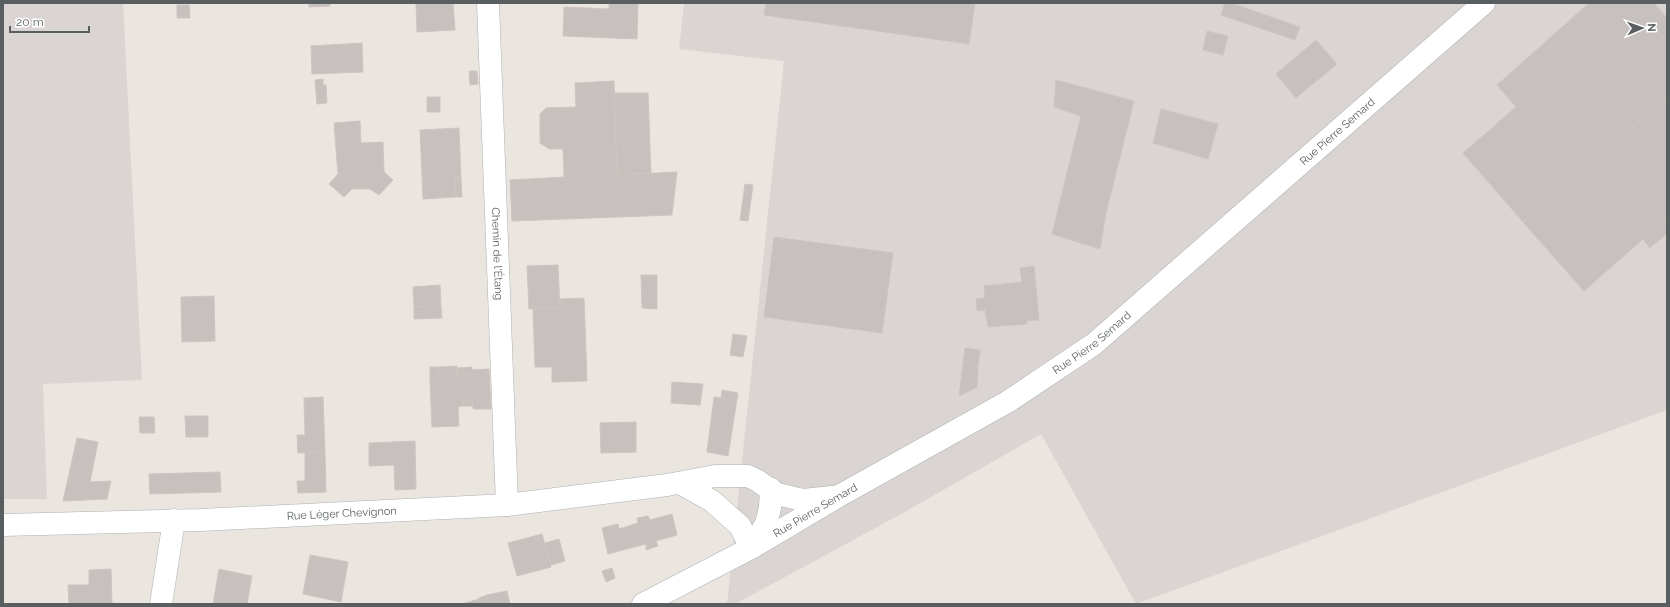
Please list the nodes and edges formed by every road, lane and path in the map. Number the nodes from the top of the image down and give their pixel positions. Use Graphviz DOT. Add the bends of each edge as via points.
graph roads {
  1 [pos="488,3"];
  2 [pos="1484,3"];
  3 [pos="680,482"];
  4 [pos="771,490"];
  5 [pos="837,497"];
  6 [pos="507,505"];
  7 [pos="174,520"];
  8 [pos="3,525"];
  9 [pos="751,548"];
  10 [pos="160,604"];
  11 [pos="644,604"];
  1 -- 6 [label="street, Chemin de l'Étang"];
  2 -- 5 [label="street, Rue Pierre Semard" via="1094,344 1009,401"];
  3 -- 4 [label="street, Rue Léger Chevignon" via="715,476 748,476"];
  3 -- 6 [label="street, Rue Léger Chevignon"];
  3 -- 9 [label="street" via="712,501 740,526"];
  4 -- 5 [label="street, Rue Léger Chevignon" via="777,494 803,500"];
  4 -- 9 [label="street" via="766,524"];
  5 -- 9 [label="street, Rue Pierre Semard"];
  6 -- 7 [label="street, Rue Léger Chevignon"];
  7 -- 8 [label="street, Rue Léger Chevignon"];
  7 -- 10 [label="street"];
  9 -- 11 [label="street, Rue Pierre Semard"];
}
